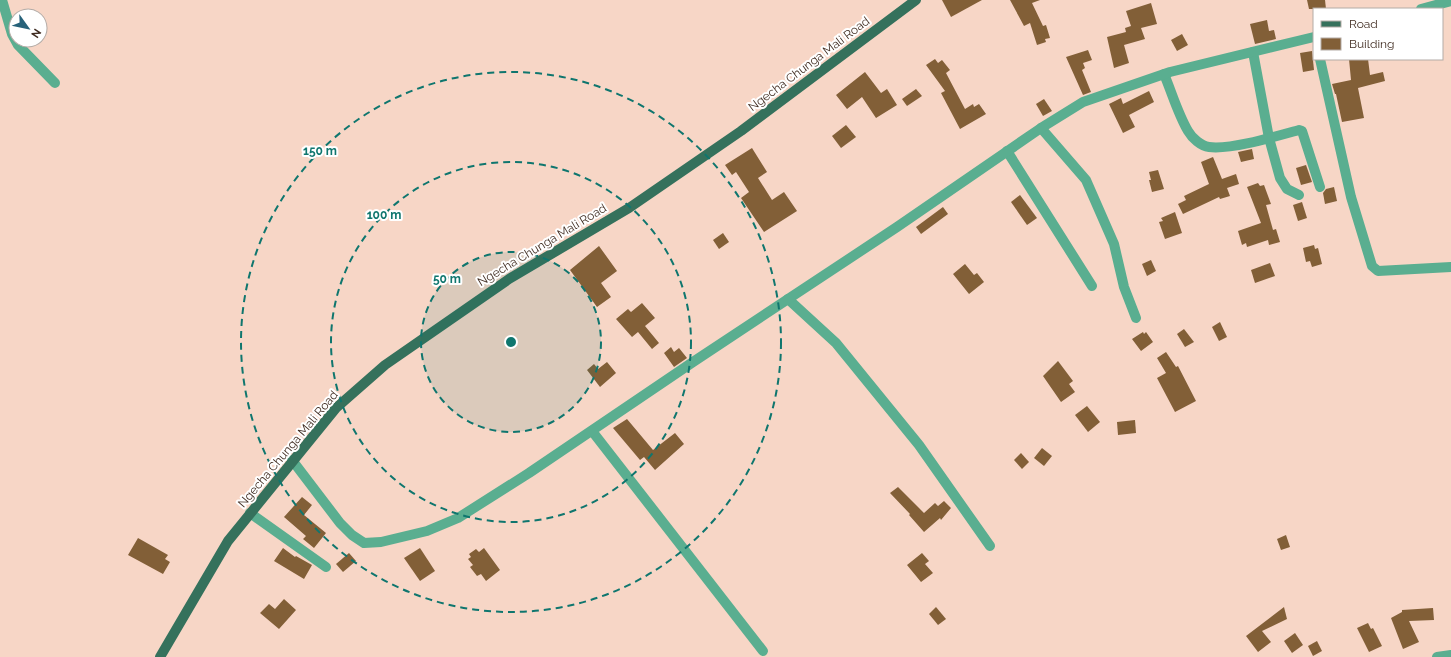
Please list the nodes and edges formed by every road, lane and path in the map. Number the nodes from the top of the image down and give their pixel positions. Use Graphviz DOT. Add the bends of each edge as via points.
graph roads {
  1 [pos="2,0"];
  2 [pos="916,0"];
  3 [pos="1451,1"];
  4 [pos="1424,8"];
  5 [pos="1313,37"];
  6 [pos="1253,52"];
  7 [pos="1320,60"];
  8 [pos="1164,74"];
  9 [pos="55,83"];
  10 [pos="1041,128"];
  11 [pos="1270,138"];
  12 [pos="1007,151"];
  13 [pos="1320,187"];
  14 [pos="1299,195"];
  15 [pos="1451,267"];
  16 [pos="1092,286"];
  17 [pos="788,299"];
  18 [pos="1136,318"];
  19 [pos="592,431"];
  20 [pos="292,460"];
  21 [pos="250,513"];
  22 [pos="990,546"];
  23 [pos="326,567"];
  24 [pos="762,651"];
  25 [pos="1451,655"];
  26 [pos="160,657"];
  27 [pos="1437,657"];
  1 -- 9 [label="street" via="18,45"];
  2 -- 20 [label="main road, Ngecha Chunga Mali Road" via="741,131 629,208 509,278 385,365 336,408"];
  3 -- 4 [label="street"];
  5 -- 6 [label="street"];
  6 -- 8 [label="street"];
  6 -- 11 [label="street"];
  7 -- 15 [label="street" via="1351,197 1372,266 1378,271"];
  8 -- 10 [label="street" via="1083,102"];
  8 -- 11 [label="street" via="1188,132 1199,143 1208,147 1218,147"];
  10 -- 12 [label="street"];
  10 -- 18 [label="street" via="1086,180 1114,244 1124,287"];
  11 -- 13 [label="street" via="1302,131"];
  11 -- 14 [label="street" via="1282,183 1287,189"];
  12 -- 16 [label="street"];
  12 -- 17 [label="street"];
  17 -- 19 [label="street"];
  17 -- 22 [label="street" via="841,349 919,445"];
  19 -- 20 [label="street" via="458,518 427,532 381,542 364,543 352,536"];
  19 -- 24 [label="street"];
  20 -- 21 [label="main road, Ngecha Chunga Mali Road"];
  21 -- 23 [label="street"];
  21 -- 26 [label="main road, Ngecha Chunga Mali Road" via="228,541"];
  25 -- 27 [label="street"];
}
